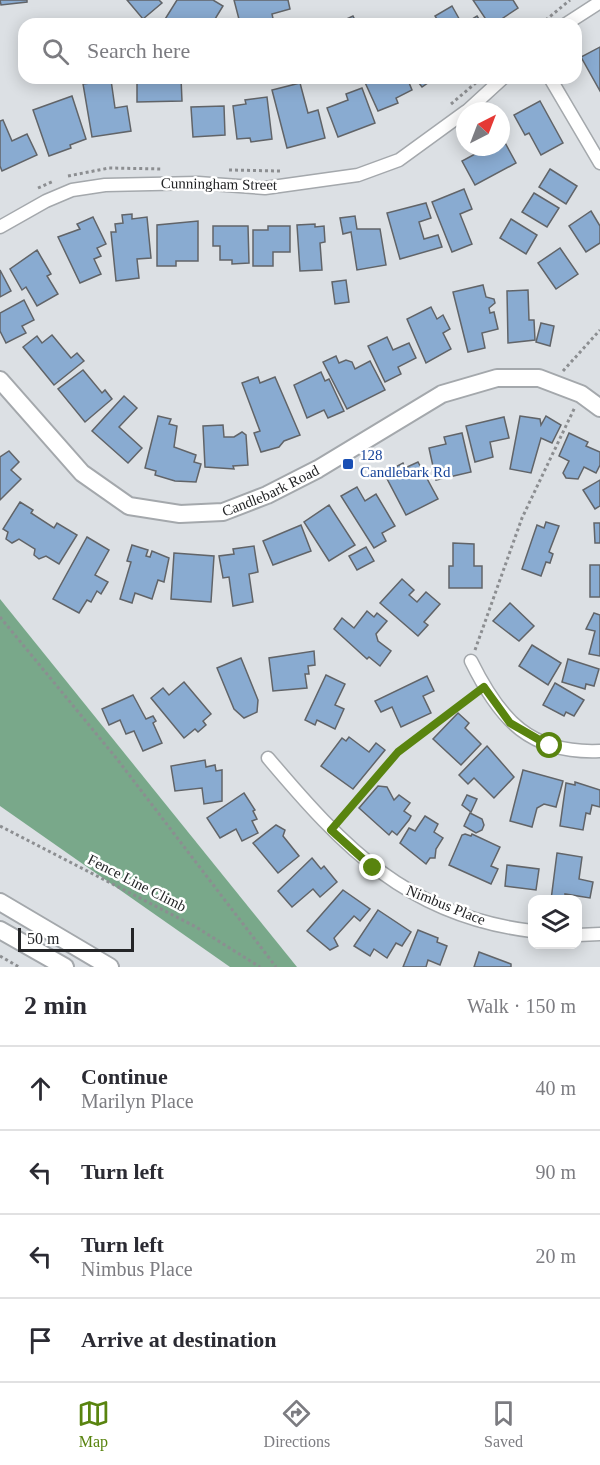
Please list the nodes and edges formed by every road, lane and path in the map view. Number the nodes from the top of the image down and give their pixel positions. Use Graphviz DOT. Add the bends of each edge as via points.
graph roads {
  1 [pos="570,0"];
  2 [pos="600,2"];
  3 [pos="548,18"];
  4 [pos="575,18"];
  5 [pos="474,84"];
  6 [pos="496,84"];
  7 [pos="554,84"];
  8 [pos="477,102"];
  9 [pos="444,109"];
  10 [pos="456,119"];
  11 [pos="600,163"];
  12 [pos="173,169"];
  13 [pos="221,170"];
  14 [pos="290,171"];
  15 [pos="33,191"];
  16 [pos="0,227"];
  17 [pos="600,330"];
  18 [pos="0,380"];
  19 [pos="553,383"];
  20 [pos="581,394"];
  21 [pos="600,408"];
  22 [pos="0,617"];
  23 [pos="471,661"];
  24 [pos="484,687"];
  25 [pos="600,751"];
  26 [pos="268,758"];
  27 [pos="0,826"];
  28 [pos="331,830"];
  29 [pos="0,902"];
  30 [pos="0,930"];
  31 [pos="528,930"];
  32 [pos="582,934"];
  33 [pos="600,934"];
  34 [pos="0,956"];
  35 [pos="19,967"];
  36 [pos="65,967"];
  37 [pos="110,967"];
  38 [pos="260,967"];
  39 [pos="276,967"];
  1 -- 3 [label="path"];
  2 -- 4 [label="street"];
  5 -- 9 [label="path"];
  6 -- 8 [label="street, Cunningham Street"];
  7 -- 11 [label="street"];
  10 -- 16 [label="street, Cunningham Street" via="399,160 358,175 265,188 198,183 105,185 72,190"];
  12 -- 15 [label="path" via="89,171"];
  13 -- 14 [label="path"];
  17 -- 19 [label="path"];
  18 -- 19 [label="street, Candlebark Road" via="82,472 129,506 180,514 223,512 267,495 318,470 442,394 497,378 538,378"];
  19 -- 20 [label="street, Candlebark Road"];
  20 -- 21 [label="street, Candlebark Road"];
  20 -- 23 [label="path" via="522,518"];
  22 -- 39 [label="path" via="117,759"];
  23 -- 24 [label="street"];
  24 -- 25 [label="street" via="504,716 525,734 559,749"];
  24 -- 28 [label="path" via="398,752"];
  26 -- 28 [label="street, Nimbus Place"];
  27 -- 38 [label="path, Fence Line Climb" via="196,927"];
  28 -- 31 [label="street, Nimbus Place" via="373,868 406,890 490,923"];
  29 -- 37 [label="street"];
  30 -- 36 [label="street"];
  32 -- 33 [label="street"];
  34 -- 35 [label="path"];
}
